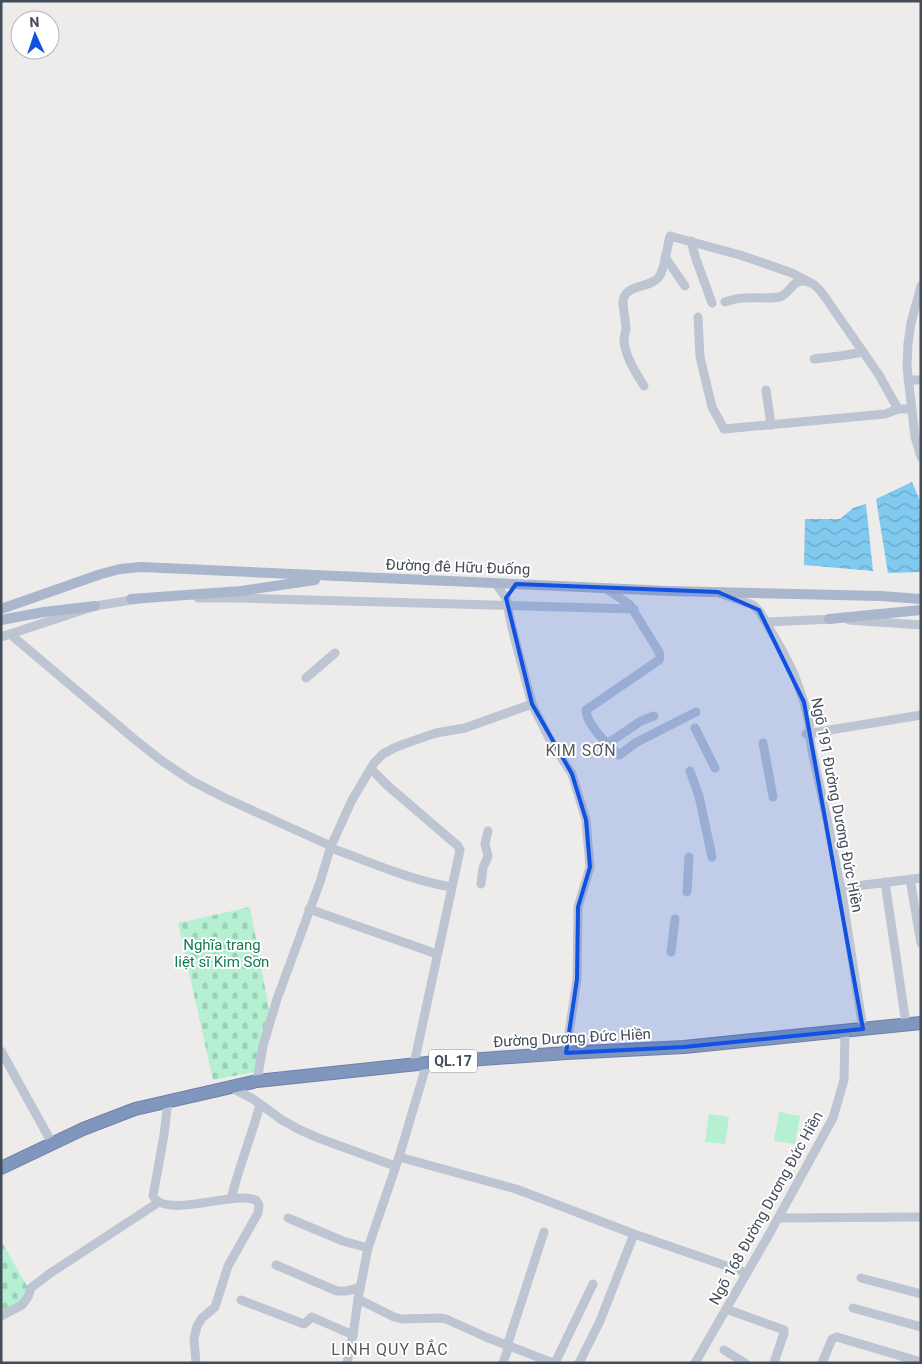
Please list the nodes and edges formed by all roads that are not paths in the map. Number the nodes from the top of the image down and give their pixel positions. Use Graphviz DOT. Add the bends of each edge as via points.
graph roads {
  1 [pos="691,241"];
  2 [pos="665,257"];
  3 [pos="809,282"];
  4 [pos="685,286"];
  5 [pos="921,286"];
  6 [pos="725,302"];
  7 [pos="712,303"];
  8 [pos="918,307"];
  9 [pos="698,317"];
  10 [pos="863,352"];
  11 [pos="814,359"];
  12 [pos="908,380"];
  13 [pos="921,380"];
  14 [pos="644,386"];
  15 [pos="766,390"];
  16 [pos="898,409"];
  17 [pos="916,414"];
  18 [pos="771,425"];
  19 [pos="921,456"];
  20 [pos="335,577"];
  21 [pos="496,584"];
  22 [pos="516,584"];
  23 [pos="608,589"];
  24 [pos="718,592"];
  25 [pos="921,598"];
  26 [pos="131,599"];
  27 [pos="507,602"];
  28 [pos="95,606"];
  29 [pos="1,609"];
  30 [pos="634,609"];
  31 [pos="921,610"];
  32 [pos="829,619"];
  33 [pos="1,620"];
  34 [pos="767,622"];
  35 [pos="921,625"];
  36 [pos="6,635"];
  37 [pos="335,653"];
  38 [pos="306,678"];
  39 [pos="532,704"];
  40 [pos="696,712"];
  41 [pos="921,715"];
  42 [pos="654,716"];
  43 [pos="695,728"];
  44 [pos="808,734"];
  45 [pos="763,743"];
  46 [pos="608,744"];
  47 [pos="715,768"];
  48 [pos="371,769"];
  49 [pos="690,771"];
  50 [pos="773,797"];
  51 [pos="488,831"];
  52 [pos="331,847"];
  53 [pos="712,856"];
  54 [pos="689,857"];
  55 [pos="921,878"];
  56 [pos="910,879"];
  57 [pos="885,882"];
  58 [pos="481,884"];
  59 [pos="451,887"];
  60 [pos="840,888"];
  61 [pos="688,892"];
  62 [pos="309,909"];
  63 [pos="675,919"];
  64 [pos="921,944"];
  65 [pos="671,952"];
  66 [pos="437,954"];
  67 [pos="921,1023"];
  68 [pos="906,1024"];
  69 [pos="863,1029"];
  70 [pos="845,1031"];
  71 [pos="1,1051"];
  72 [pos="566,1053"];
  73 [pos="420,1064"];
  74 [pos="257,1081"];
  75 [pos="230,1087"];
  76 [pos="168,1101"];
  77 [pos="260,1105"];
  78 [pos="52,1143"];
  79 [pos="397,1161"];
  80 [pos="1,1168"];
  81 [pos="232,1199"];
  82 [pos="159,1202"];
  83 [pos="921,1217"];
  84 [pos="288,1218"];
  85 [pos="778,1218"];
  86 [pos="544,1232"];
  87 [pos="634,1234"];
  88 [pos="368,1248"];
  89 [pos="276,1265"];
  90 [pos="747,1273"];
  91 [pos="861,1278"];
  92 [pos="593,1284"];
  93 [pos="359,1288"];
  94 [pos="921,1294"];
  95 [pos="358,1299"];
  96 [pos="241,1300"];
  97 [pos="853,1308"];
  98 [pos="726,1309"];
  99 [pos="1,1316"];
  100 [pos="921,1327"];
  101 [pos="353,1335"];
  102 [pos="508,1346"];
  103 [pos="724,1350"];
  104 [pos="349,1362"];
  105 [pos="921,1362"];
  106 [pos="196,1363"];
  107 [pos="503,1363"];
  108 [pos="554,1363"];
  109 [pos="579,1363"];
  110 [pos="695,1363"];
  111 [pos="745,1363"];
  112 [pos="774,1363"];
  113 [pos="822,1363"];
  1 -- 2 [label="street" via="670,236"];
  1 -- 3 [label="street" via="740,254"];
  1 -- 7 [label="street"];
  2 -- 4 [label="street"];
  2 -- 14 [label="street" via="658,277 629,291 623,302 624,343"];
  3 -- 6 [label="street" via="798,282 778,297"];
  3 -- 10 [label="street" via="825,297"];
  5 -- 8 [label="street"];
  8 -- 12 [label="street" via="911,323 908,344"];
  9 -- 18 [label="street" via="700,357 714,412 724,430"];
  10 -- 11 [label="street"];
  10 -- 16 [label="street"];
  12 -- 13 [label="street"];
  12 -- 17 [label="street"];
  15 -- 18 [label="street"];
  16 -- 17 [label="street"];
  16 -- 18 [label="street" via="886,414"];
  17 -- 19 [label="street" via="915,437"];
  20 -- 21 [label="main road, Đường đê Hữu Đuống"];
  20 -- 26 [label="main road" via="241,591"];
  20 -- 29 [label="main road, Đường đê Hữu Đuống" via="120,569"];
  21 -- 22 [label="main road, Đường đê Hữu Đuống"];
  21 -- 27 [label="street"];
  22 -- 23 [label="main road, Đường đê Hữu Đuống"];
  22 -- 27 [label="street"];
  23 -- 24 [label="main road, Đường đê Hữu Đuống"];
  23 -- 30 [label="street"];
  24 -- 25 [label="main road, Đường đê Hữu Đuống"];
  24 -- 34 [label="street, Ngõ 191 Đường Dương Đức Hiền" via="754,606"];
  26 -- 27 [label="street"];
  26 -- 28 [label="street"];
  27 -- 30 [label="street"];
  27 -- 39 [label="street"];
  28 -- 33 [label="main road"];
  28 -- 36 [label="street"];
  30 -- 46 [label="street" via="660,656 659,660 586,710 590,722"];
  31 -- 32 [label="main road"];
  32 -- 34 [label="street"];
  32 -- 35 [label="street"];
  34 -- 44 [label="street, Ngõ 191 Đường Dương Đức Hiền" via="800,691"];
  36 -- 52 [label="street" via="162,761 192,781"];
  37 -- 38 [label="street"];
  39 -- 48 [label="street" via="465,728 436,733 394,748"];
  39 -- 72 [label="street" via="572,774 586,820 589,850 590,867 578,907 577,979"];
  40 -- 46 [label="street" via="637,742 619,755"];
  41 -- 44 [label="street"];
  42 -- 46 [label="street"];
  43 -- 47 [label="street"];
  44 -- 60 [label="street, Ngõ 191 Đường Dương Đức Hiền"];
  45 -- 50 [label="street"];
  48 -- 52 [label="street" via="352,800"];
  48 -- 59 [label="street" via="458,846 460,850"];
  49 -- 53 [label="street"];
  51 -- 58 [label="street" via="485,848 488,856"];
  52 -- 59 [label="street" via="405,875"];
  52 -- 62 [label="street"];
  54 -- 61 [label="street"];
  55 -- 56 [label="street"];
  56 -- 57 [label="street"];
  56 -- 64 [label="street"];
  57 -- 60 [label="street"];
  57 -- 68 [label="street"];
  59 -- 66 [label="street"];
  60 -- 69 [label="street, Ngõ 191 Đường Dương Đức Hiền"];
  62 -- 66 [label="street"];
  62 -- 74 [label="street" via="277,999"];
  63 -- 65 [label="street"];
  66 -- 73 [label="street"];
  67 -- 68 [label="highway, Đường Dương Đức Hiền / QL.17"];
  68 -- 69 [label="highway, Đường Dương Đức Hiền / QL.17"];
  69 -- 70 [label="highway, Đường Dương Đức Hiền / QL.17"];
  70 -- 72 [label="highway, Đường Dương Đức Hiền / QL.17" via="684,1047"];
  70 -- 85 [label="street, Ngõ 168 Đường Dương Đức Hiền" via="844,1080 833,1118"];
  71 -- 78 [label="street"];
  72 -- 73 [label="highway, Đường Dương Đức Hiền / QL.17"];
  73 -- 74 [label="highway, Đường Dương Đức Hiền / QL.17"];
  73 -- 79 [label="street"];
  74 -- 75 [label="highway, Đường Dương Đức Hiền / QL.17"];
  75 -- 76 [label="highway, Đường Dương Đức Hiền / QL.17"];
  75 -- 77 [label="street"];
  76 -- 78 [label="highway, Đường Dương Đức Hiền / QL.17" via="135,1109"];
  76 -- 82 [label="street" via="153,1196"];
  77 -- 79 [label="street" via="321,1139"];
  77 -- 81 [label="street"];
  78 -- 80 [label="highway, Đường Dương Đức Hiền / QL.17"];
  79 -- 87 [label="street" via="516,1189"];
  79 -- 88 [label="street"];
  81 -- 82 [label="street" via="180,1206"];
  81 -- 106 [label="street" via="256,1200 258,1213 228,1266 215,1306 197,1326 194,1339"];
  82 -- 99 [label="street" via="50,1274 31,1288 22,1305"];
  83 -- 85 [label="street"];
  84 -- 88 [label="street"];
  85 -- 90 [label="street, Ngõ 168 Đường Dương Đức Hiền"];
  86 -- 102 [label="street"];
  87 -- 90 [label="street"];
  87 -- 109 [label="street" via="600,1321"];
  88 -- 93 [label="street"];
  89 -- 93 [label="street" via="337,1291"];
  90 -- 98 [label="street, Ngõ 168 Đường Dương Đức Hiền"];
  91 -- 94 [label="street"];
  92 -- 108 [label="street"];
  93 -- 95 [label="street"];
  95 -- 101 [label="street"];
  95 -- 102 [label="street" via="394,1318 440,1318"];
  96 -- 101 [label="street" via="304,1324 312,1317"];
  97 -- 100 [label="street"];
  98 -- 110 [label="street, Ngõ 168 Đường Dương Đức Hiền"];
  98 -- 112 [label="street" via="784,1330"];
  101 -- 104 [label="street"];
  102 -- 107 [label="street"];
  102 -- 108 [label="street"];
  103 -- 111 [label="street"];
  105 -- 113 [label="street" via="837,1337 832,1339"];
}
